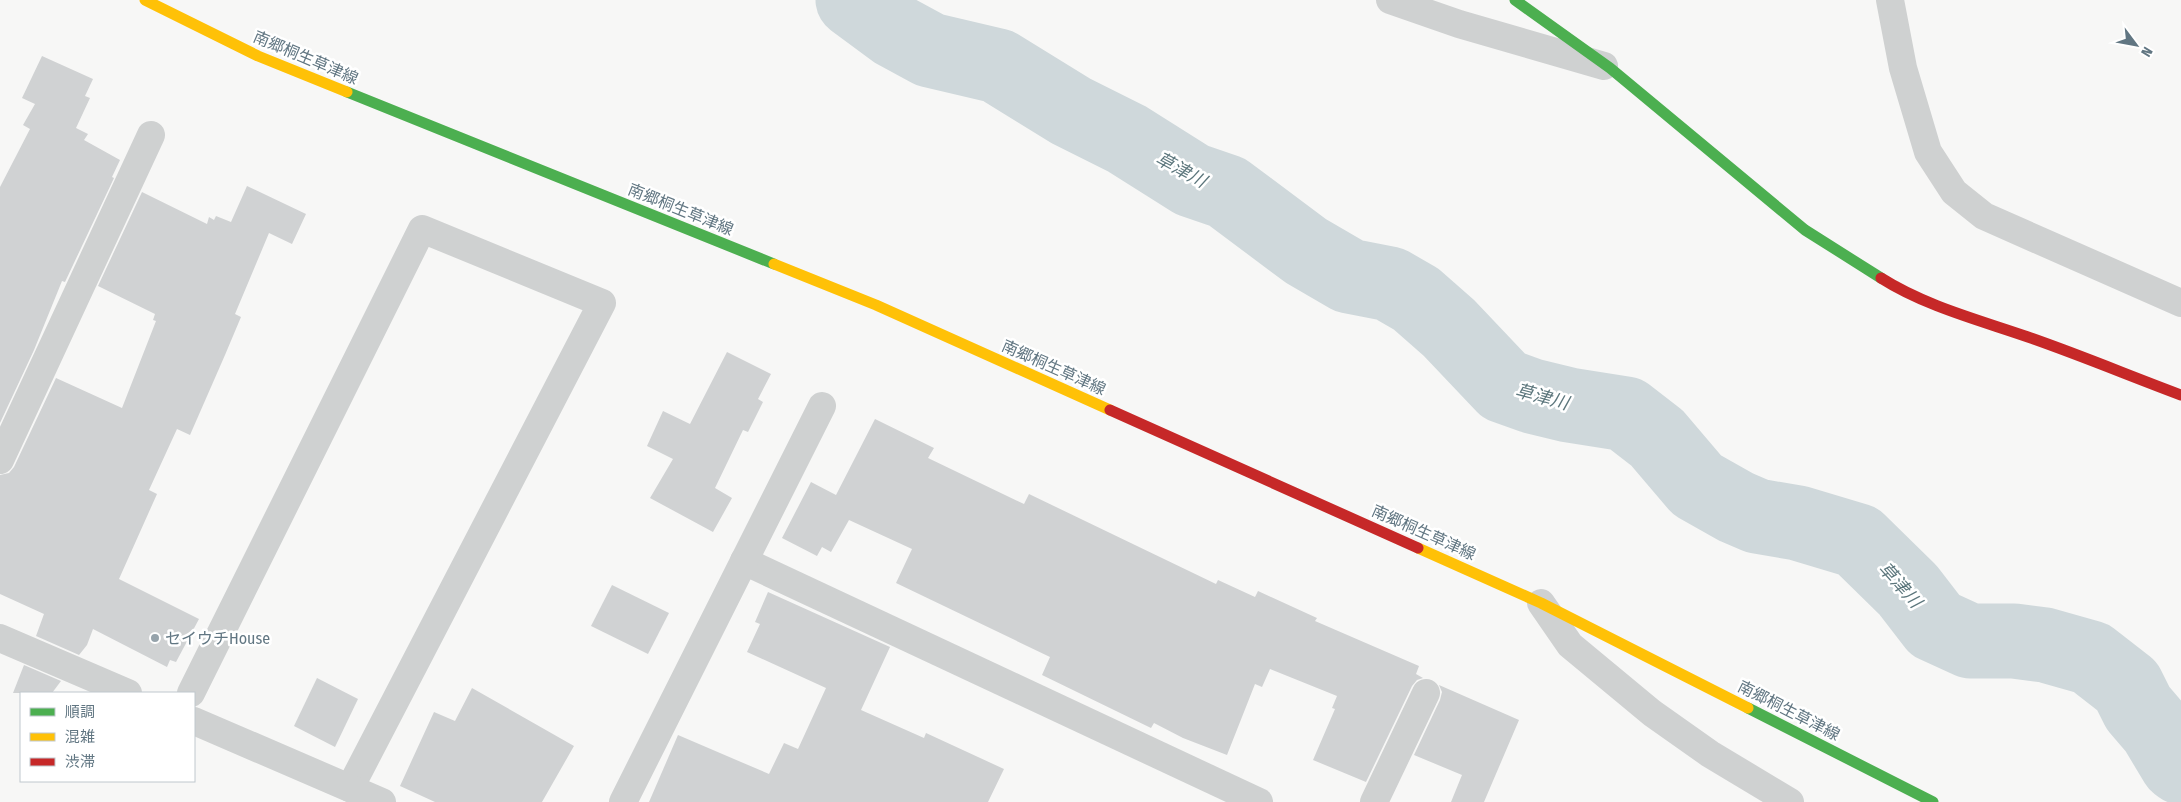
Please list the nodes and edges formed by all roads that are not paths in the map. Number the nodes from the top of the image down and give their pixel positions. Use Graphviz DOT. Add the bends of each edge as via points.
graph roads {
  1 [pos="145,0"];
  2 [pos="1390,0"];
  3 [pos="1514,0"];
  4 [pos="1890,0"];
  5 [pos="1610,68"];
  6 [pos="151,135"];
  7 [pos="2181,303"];
  8 [pos="2181,395"];
  9 [pos="822,406"];
  10 [pos="0,460"];
  11 [pos="744,561"];
  12 [pos="1541,603"];
  13 [pos="0,638"];
  14 [pos="126,692"];
  15 [pos="191,692"];
  16 [pos="1426,693"];
  17 [pos="195,721"];
  18 [pos="350,788"];
  19 [pos="382,802"];
  20 [pos="622,802"];
  21 [pos="1259,802"];
  22 [pos="1374,802"];
  23 [pos="1790,802"];
  24 [pos="1933,802"];
  1 -- 12 [label="main road, 南郷桐生草津線" via="258,56 876,305"];
  2 -- 5 [label="street" via="1459,24"];
  3 -- 5 [label="main road"];
  4 -- 7 [label="street" via="1903,68 1928,152 1954,192 1984,216"];
  5 -- 8 [label="main road" via="1805,230 1896,288"];
  6 -- 10 [label="street"];
  9 -- 11 [label="street"];
  11 -- 20 [label="street"];
  11 -- 21 [label="street"];
  12 -- 23 [label="street" via="1570,645 1652,713 1710,754"];
  12 -- 24 [label="main road, 南郷桐生草津線"];
  13 -- 14 [label="street"];
  15 -- 18 [label="street" via="422,229 602,303"];
  16 -- 22 [label="street"];
  17 -- 18 [label="street"];
  18 -- 19 [label="street"];
}
